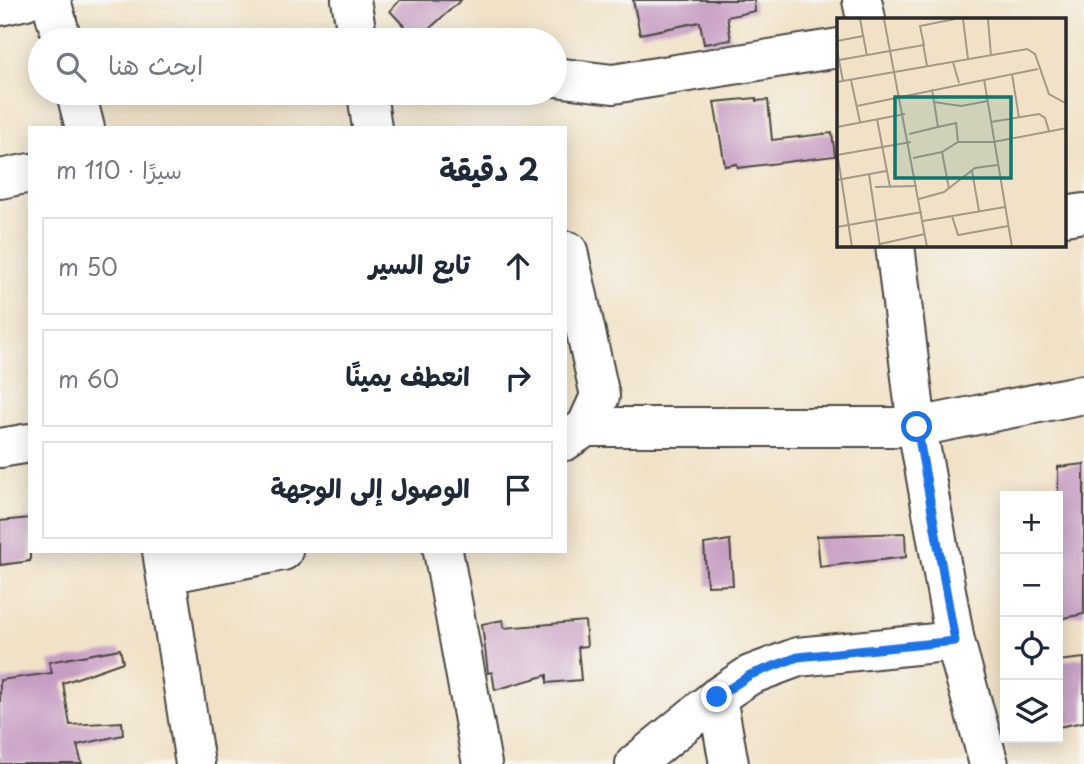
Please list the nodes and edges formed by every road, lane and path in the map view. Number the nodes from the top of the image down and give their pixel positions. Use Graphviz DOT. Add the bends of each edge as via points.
graph roads {
  1 [pos="26,0"];
  2 [pos="51,0"];
  3 [pos="351,0"];
  4 [pos="862,0"];
  5 [pos="0,6"];
  6 [pos="866,18"];
  7 [pos="59,28"];
  8 [pos="356,28"];
  9 [pos="837,48"];
  10 [pos="567,78"];
  11 [pos="79,105"];
  12 [pos="369,105"];
  13 [pos="84,126"];
  14 [pos="372,126"];
  15 [pos="28,173"];
  16 [pos="0,179"];
  17 [pos="1084,214"];
  18 [pos="1066,216"];
  19 [pos="895,247"];
  20 [pos="567,251"];
  21 [pos="1084,394"];
  22 [pos="917,427"];
  23 [pos="576,434"];
  24 [pos="28,443"];
  25 [pos="0,448"];
  26 [pos="263,553"];
  27 [pos="443,553"];
  28 [pos="164,563"];
  29 [pos="955,641"];
  30 [pos="717,697"];
  31 [pos="195,764"];
  32 [pos="482,764"];
  33 [pos="635,764"];
  34 [pos="729,764"];
  35 [pos="989,764"];
  1 -- 5 [label="street"];
  2 -- 7 [label="street"];
  3 -- 8 [label="street"];
  4 -- 6 [label="street"];
  9 -- 10 [label="street" via="613,84"];
  11 -- 13 [label="street"];
  12 -- 14 [label="street"];
  15 -- 16 [label="street"];
  17 -- 18 [label="street"];
  19 -- 22 [label="street"];
  20 -- 23 [label="street" via="600,396"];
  21 -- 22 [label="street"];
  22 -- 23 [label="street"];
  22 -- 29 [label="street"];
  24 -- 25 [label="street"];
  26 -- 28 [label="street"];
  27 -- 32 [label="street"];
  28 -- 31 [label="street"];
  29 -- 30 [label="street" via="798,657 750,675"];
  29 -- 35 [label="street"];
  30 -- 33 [label="street"];
  30 -- 34 [label="street"];
}
